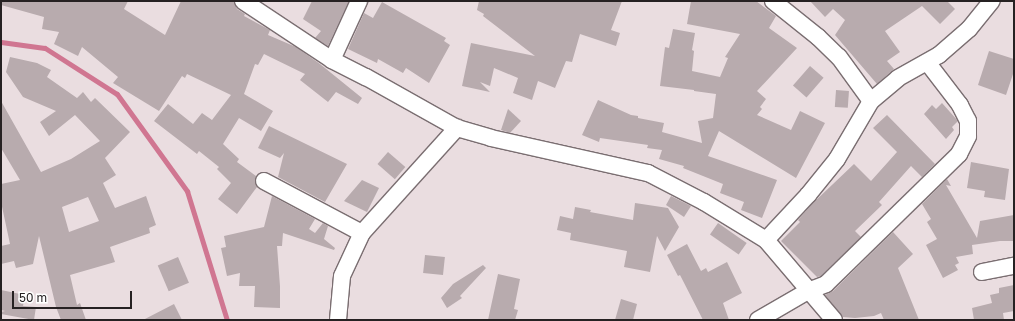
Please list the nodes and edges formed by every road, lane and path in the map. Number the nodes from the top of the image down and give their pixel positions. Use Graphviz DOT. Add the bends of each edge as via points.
graph roads {
  1 [pos="243,1"];
  2 [pos="359,1"];
  3 [pos="773,1"];
  4 [pos="992,1"];
  5 [pos="332,60"];
  6 [pos="927,62"];
  7 [pos="871,101"];
  8 [pos="457,128"];
  9 [pos="264,181"];
  10 [pos="362,232"];
  11 [pos="766,240"];
  12 [pos="1014,266"];
  13 [pos="982,272"];
  14 [pos="808,291"];
  15 [pos="338,320"];
  16 [pos="758,320"];
  17 [pos="834,320"];
  1 -- 5 [label="street"];
  2 -- 5 [label="street"];
  3 -- 7 [label="street" via="839,57"];
  4 -- 6 [label="street" via="969,29"];
  5 -- 8 [label="street"];
  6 -- 7 [label="street" via="898,78"];
  6 -- 14 [label="street" via="960,105 968,121 968,136 959,154 845,267 826,284"];
  7 -- 11 [label="street" via="836,159 808,195"];
  8 -- 10 [label="street"];
  8 -- 11 [label="street" via="648,173 704,202"];
  9 -- 10 [label="street"];
  10 -- 15 [label="street" via="342,276"];
  11 -- 14 [label="street"];
  12 -- 13 [label="street"];
  14 -- 16 [label="street"];
  14 -- 17 [label="street"];
}
